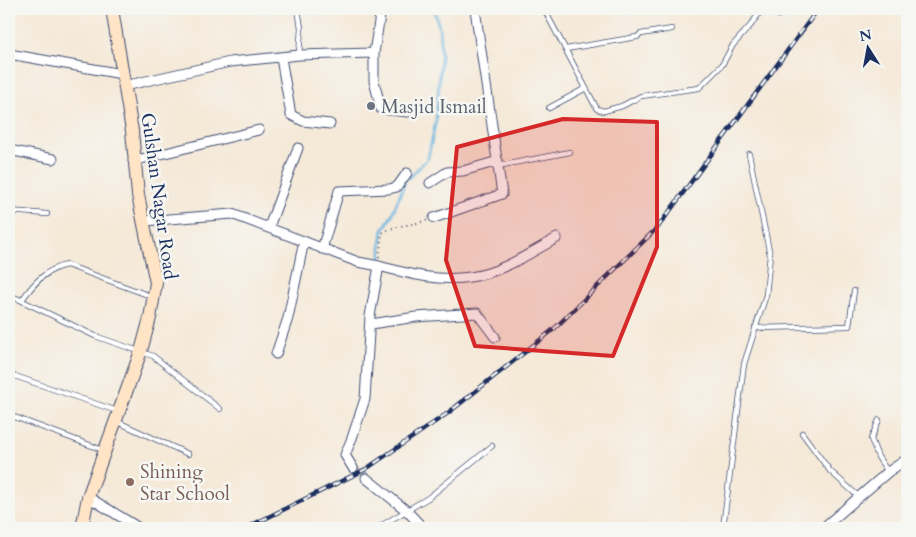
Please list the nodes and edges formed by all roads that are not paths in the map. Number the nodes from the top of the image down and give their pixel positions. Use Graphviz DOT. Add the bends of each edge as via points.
graph roads {
  1 [pos="112,9"];
  2 [pos="298,9"];
  3 [pos="381,9"];
  4 [pos="475,9"];
  5 [pos="544,9"];
  6 [pos="762,9"];
  7 [pos="774,9"];
  8 [pos="781,12"];
  9 [pos="672,28"];
  10 [pos="566,48"];
  11 [pos="374,53"];
  12 [pos="9,54"];
  13 [pos="299,55"];
  14 [pos="281,58"];
  15 [pos="123,80"];
  16 [pos="586,88"];
  17 [pos="549,108"];
  18 [pos="408,112"];
  19 [pos="330,124"];
  20 [pos="259,130"];
  21 [pos="298,148"];
  22 [pos="9,150"];
  23 [pos="570,152"];
  24 [pos="749,154"];
  25 [pos="52,159"];
  26 [pos="133,161"];
  27 [pos="498,164"];
  28 [pos="407,174"];
  29 [pos="430,183"];
  30 [pos="9,211"];
  31 [pos="47,214"];
  32 [pos="434,218"];
  33 [pos="144,221"];
  34 [pos="269,227"];
  35 [pos="557,238"];
  36 [pos="304,241"];
  37 [pos="322,248"];
  38 [pos="379,266"];
  39 [pos="854,291"];
  40 [pos="14,297"];
  41 [pos="155,298"];
  42 [pos="22,300"];
  43 [pos="371,324"];
  44 [pos="755,328"];
  45 [pos="495,337"];
  46 [pos="141,351"];
  47 [pos="276,354"];
  48 [pos="9,374"];
  49 [pos="220,408"];
  50 [pos="9,415"];
  51 [pos="116,415"];
  52 [pos="879,420"];
  53 [pos="802,433"];
  54 [pos="492,446"];
  55 [pos="104,450"];
  56 [pos="188,454"];
  57 [pos="907,459"];
  58 [pos="353,468"];
  59 [pos="888,472"];
  60 [pos="366,478"];
  61 [pos="88,497"];
  62 [pos="859,497"];
  63 [pos="407,511"];
  64 [pos="82,528"];
  65 [pos="139,528"];
  66 [pos="377,528"];
  67 [pos="423,528"];
  68 [pos="723,528"];
  69 [pos="824,528"];
  1 -- 15 [label="street, Gulshan Nagar Road"];
  2 -- 13 [label="lane" via="301,28"];
  3 -- 11 [label="street"];
  4 -- 27 [label="street"];
  5 -- 10 [label="lane"];
  6 -- 16 [label="lane" via="722,64 699,88 641,96 604,111 597,109"];
  7 -- 8 [label="lane"];
  9 -- 10 [label="lane"];
  10 -- 16 [label="lane"];
  11 -- 13 [label="street"];
  11 -- 18 [label="street" via="374,80 381,109"];
  12 -- 15 [label="street"];
  13 -- 14 [label="street"];
  14 -- 15 [label="street" via="230,62"];
  14 -- 19 [label="street" via="292,115 303,121"];
  15 -- 26 [label="street, Gulshan Nagar Road" via="132,132"];
  16 -- 17 [label="lane"];
  20 -- 26 [label="street"];
  21 -- 34 [label="street"];
  22 -- 25 [label="street"];
  23 -- 27 [label="lane"];
  24 -- 44 [label="lane" via="770,255 766,294"];
  26 -- 33 [label="street, Gulshan Nagar Road"];
  27 -- 29 [label="street" via="447,172"];
  27 -- 32 [label="street" via="502,194"];
  28 -- 37 [label="street" via="397,187 389,190 339,191"];
  30 -- 31 [label="lane"];
  33 -- 34 [label="street" via="232,214"];
  33 -- 41 [label="street, Gulshan Nagar Road" via="156,283"];
  34 -- 36 [label="street"];
  35 -- 38 [label="street" via="507,266 470,278 426,278"];
  36 -- 37 [label="street"];
  36 -- 47 [label="street" via="288,318"];
  37 -- 38 [label="street"];
  38 -- 43 [label="street"];
  39 -- 44 [label="lane" via="849,326"];
  40 -- 42 [label="lane"];
  41 -- 42 [label="lane" via="67,265 45,274"];
  41 -- 46 [label="street, Gulshan Nagar Road"];
  42 -- 46 [label="lane" via="95,336"];
  43 -- 45 [label="street" via="477,313"];
  43 -- 58 [label="street" via="365,399 345,451 346,459"];
  44 -- 68 [label="lane" via="744,364"];
  46 -- 49 [label="lane" via="153,356"];
  46 -- 51 [label="street, Gulshan Nagar Road"];
  48 -- 51 [label="lane"];
  50 -- 55 [label="lane"];
  51 -- 55 [label="street, Gulshan Nagar Road"];
  51 -- 56 [label="lane"];
  52 -- 59 [label="lane" via="871,439"];
  53 -- 62 [label="lane" via="830,470"];
  54 -- 63 [label="lane"];
  55 -- 61 [label="street, Gulshan Nagar Road"];
  57 -- 59 [label="street"];
  59 -- 62 [label="street"];
  60 -- 63 [label="street"];
  61 -- 64 [label="street, Gulshan Nagar Road"];
  61 -- 65 [label="street"];
  62 -- 69 [label="street"];
  63 -- 66 [label="lane"];
  63 -- 67 [label="street"];
}
